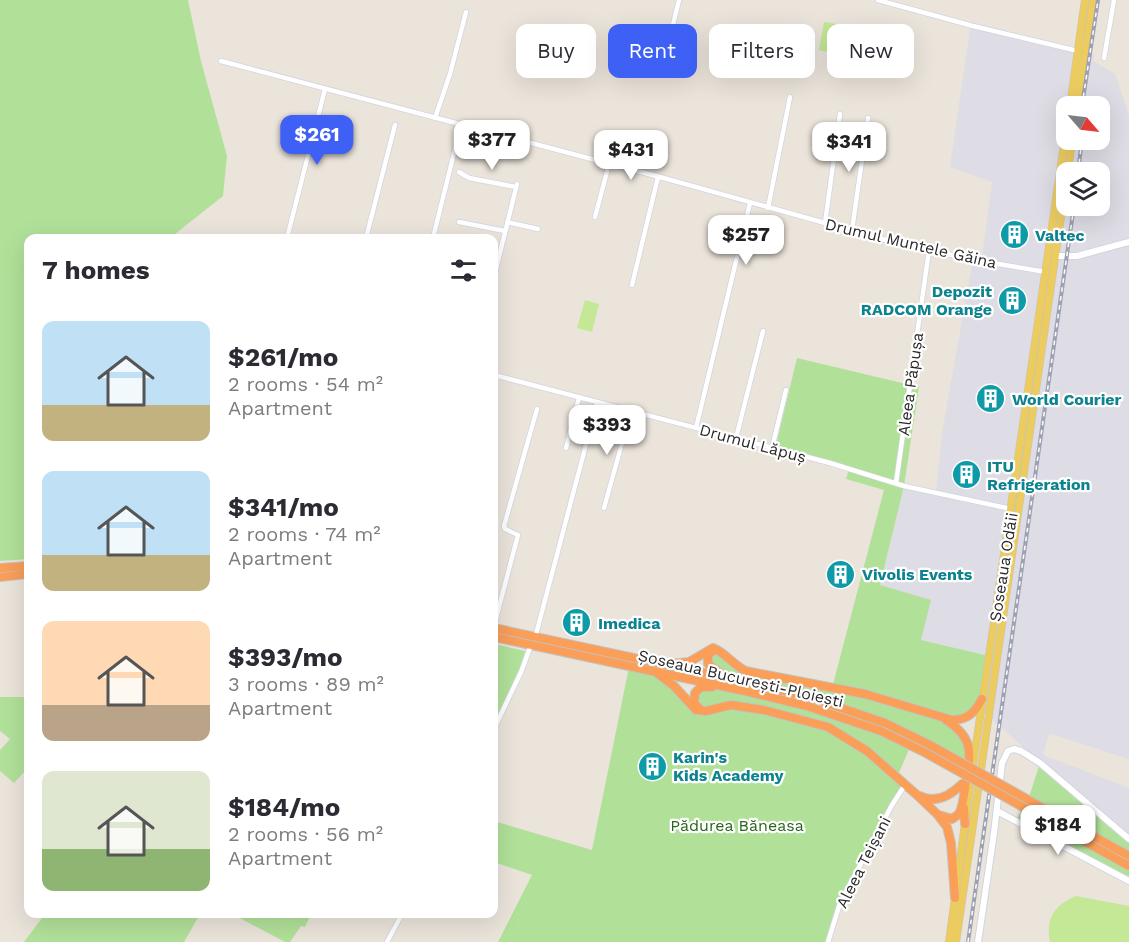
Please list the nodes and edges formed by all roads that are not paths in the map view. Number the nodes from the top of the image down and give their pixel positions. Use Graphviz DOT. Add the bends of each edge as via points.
graph roads {
  1 [pos="679,0"];
  2 [pos="880,0"];
  3 [pos="1085,0"];
  4 [pos="1093,0"];
  5 [pos="1113,0"];
  6 [pos="466,12"];
  7 [pos="673,24"];
  8 [pos="1078,51"];
  9 [pos="1104,58"];
  10 [pos="221,61"];
  11 [pos="325,88"];
  12 [pos="1071,96"];
  13 [pos="1079,96"];
  14 [pos="790,98"];
  15 [pos="840,114"];
  16 [pos="435,118"];
  17 [pos="868,118"];
  18 [pos="395,125"];
  19 [pos="461,125"];
  20 [pos="1063,150"];
  21 [pos="609,164"];
  22 [pos="459,172"];
  23 [pos="658,177"];
  24 [pos="750,203"];
  25 [pos="768,208"];
  26 [pos="1061,216"];
  27 [pos="595,217"];
  28 [pos="459,222"];
  29 [pos="507,222"];
  30 [pos="825,223"];
  31 [pos="538,229"];
  32 [pos="852,230"];
  33 [pos="505,231"];
  34 [pos="288,234"];
  35 [pos="367,234"];
  36 [pos="434,234"];
  37 [pos="1129,242"];
  38 [pos="929,250"];
  39 [pos="1056,256"];
  40 [pos="498,260"];
  41 [pos="1046,272"];
  42 [pos="632,285"];
  43 [pos="763,331"];
  44 [pos="498,376"];
  45 [pos="786,390"];
  46 [pos="579,398"];
  47 [pos="597,403"];
  48 [pos="537,409"];
  49 [pos="631,411"];
  50 [pos="696,428"];
  51 [pos="736,438"];
  52 [pos="566,448"];
  53 [pos="772,448"];
  54 [pos="896,483"];
  55 [pos="604,508"];
  56 [pos="1012,510"];
  57 [pos="24,566"];
  58 [pos="0,568"];
  59 [pos="24,574"];
  60 [pos="0,577"];
  61 [pos="498,612"];
  62 [pos="498,629"];
  63 [pos="498,638"];
  64 [pos="533,642"];
  65 [pos="718,649"];
  66 [pos="659,669"];
  67 [pos="732,684"];
  68 [pos="746,687"];
  69 [pos="982,699"];
  70 [pos="706,711"];
  71 [pos="929,715"];
  72 [pos="941,717"];
  73 [pos="498,721"];
  74 [pos="905,785"];
  75 [pos="963,788"];
  76 [pos="916,795"];
  77 [pos="940,799"];
  78 [pos="997,811"];
  79 [pos="940,816"];
  80 [pos="965,824"];
  81 [pos="1129,839"];
  82 [pos="1129,856"];
  83 [pos="1129,866"];
  84 [pos="1129,881"];
  85 [pos="955,898"];
  86 [pos="400,918"];
  87 [pos="387,942"];
  88 [pos="828,942"];
  89 [pos="949,942"];
  90 [pos="956,942"];
  91 [pos="978,942"];
  1 -- 7 [label="street"];
  2 -- 8 [label="street"];
  3 -- 8 [label="main road"];
  4 -- 13 [label="main road"];
  5 -- 9 [label="street"];
  6 -- 16 [label="street"];
  8 -- 12 [label="main road"];
  10 -- 11 [label="street, Drumul Muntele Găina"];
  11 -- 16 [label="street, Drumul Muntele Găina"];
  11 -- 34 [label="street"];
  14 -- 25 [label="street"];
  15 -- 30 [label="street"];
  16 -- 19 [label="street, Drumul Muntele Găina"];
  17 -- 32 [label="street"];
  18 -- 35 [label="street"];
  19 -- 21 [label="street, Drumul Muntele Găina"];
  19 -- 36 [label="street"];
  20 -- 41 [label="main road, Șoseaua Odăii"];
  21 -- 23 [label="street, Drumul Muntele Găina"];
  21 -- 27 [label="street"];
  22 -- 29 [label="street" via="469,178 517,186"];
  23 -- 24 [label="street, Drumul Muntele Găina"];
  23 -- 42 [label="street"];
  24 -- 25 [label="street, Drumul Muntele Găina"];
  24 -- 50 [label="street"];
  25 -- 30 [label="street, Drumul Muntele Găina"];
  26 -- 39 [label="main road, Șoseaua Odăii"];
  28 -- 33 [label="street"];
  29 -- 31 [label="street"];
  29 -- 33 [label="street"];
  30 -- 32 [label="street, Drumul Muntele Găina"];
  32 -- 38 [label="street, Drumul Muntele Găina"];
  33 -- 40 [label="street"];
  37 -- 39 [label="street" via="1077,256"];
  38 -- 41 [label="street, Drumul Muntele Găina"];
  38 -- 54 [label="street, Aleea Păpușa"];
  39 -- 90 [label="main road, Șoseaua Odăii"];
  41 -- 56 [label="main road, Șoseaua Odăii"];
  43 -- 51 [label="street"];
  44 -- 46 [label="street, Drumul Lăpuș"];
  45 -- 53 [label="street"];
  46 -- 47 [label="street, Drumul Lăpuș"];
  46 -- 52 [label="street"];
  47 -- 49 [label="street, Drumul Lăpuș"];
  47 -- 64 [label="street"];
  48 -- 61 [label="street, Șoseaua București-Ploiești" via="505,524 505,529 518,535"];
  49 -- 50 [label="street, Drumul Lăpuș"];
  49 -- 55 [label="street"];
  50 -- 51 [label="street, Drumul Lăpuș"];
  51 -- 53 [label="street, Drumul Lăpuș"];
  53 -- 54 [label="street, Drumul Lăpuș"];
  54 -- 56 [label="street, Drumul Lăpuș"];
  56 -- 69 [label="main road, Șoseaua Odăii"];
  57 -- 58 [label="highway"];
  59 -- 60 [label="highway"];
  62 -- 64 [label="highway, Șoseaua București-Ploiești"];
  63 -- 64 [label="highway, Șoseaua București-Ploiești"];
  64 -- 66 [label="highway, Șoseaua București-Ploiești"];
  64 -- 73 [label="street"];
  65 -- 66 [label="highway" via="709,649 689,662"];
  65 -- 67 [label="highway" via="708,655 708,664"];
  65 -- 71 [label="highway" via="746,671 865,694"];
  66 -- 67 [label="highway, Șoseaua București-Ploiești"];
  66 -- 70 [label="highway" via="693,709"];
  67 -- 68 [label="highway, Șoseaua București-Ploiești"];
  67 -- 70 [label="highway" via="696,691 694,703"];
  68 -- 82 [label="highway, Șoseaua București-Ploiești, bridge" via="809,697 885,723"];
  68 -- 83 [label="highway, Șoseaua București-Ploiești, bridge" via="881,731"];
  69 -- 72 [label="highway" via="968,717"];
  69 -- 80 [label="main road, Șoseaua Odăii"];
  70 -- 74 [label="highway" via="744,705 819,723 867,751"];
  71 -- 72 [label="highway"];
  71 -- 75 [label="highway" via="953,729 964,743 968,757"];
  72 -- 75 [label="highway" via="955,726 968,744 970,756"];
  74 -- 76 [label="highway"];
  74 -- 88 [label="street, Aleea Teișani" via="840,903"];
  75 -- 77 [label="highway"];
  75 -- 79 [label="highway" via="958,816"];
  75 -- 80 [label="highway"];
  76 -- 77 [label="highway"];
  76 -- 79 [label="highway"];
  77 -- 79 [label="highway" via="953,800 958,806 955,814"];
  78 -- 81 [label="street" via="1004,758 1014,749 1040,763"];
  78 -- 84 [label="street"];
  78 -- 91 [label="street"];
  79 -- 85 [label="highway" via="951,837"];
  80 -- 85 [label="main road, Șoseaua Odăii"];
  85 -- 89 [label="main road, Șoseaua Odăii"];
  86 -- 87 [label="street"];
}
